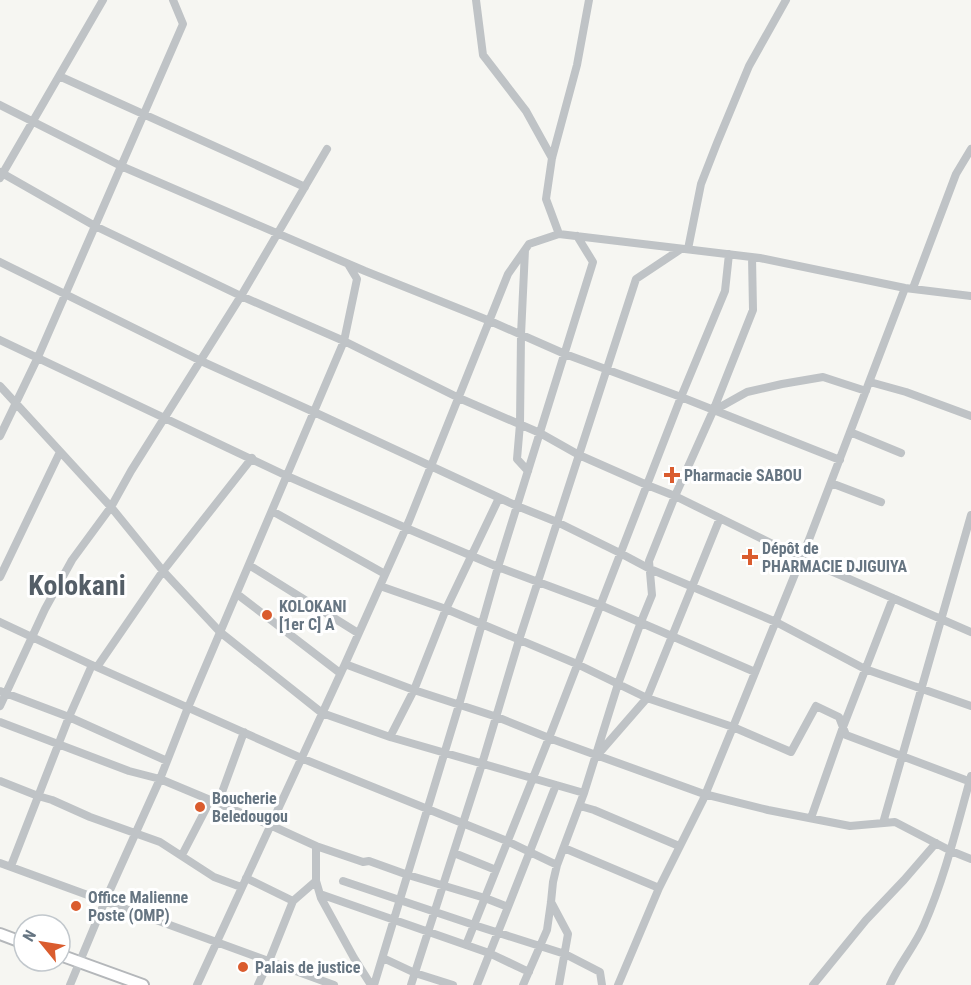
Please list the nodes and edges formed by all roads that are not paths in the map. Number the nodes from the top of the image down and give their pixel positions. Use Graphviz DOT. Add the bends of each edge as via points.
graph roads {
  1 [pos="104,0"];
  2 [pos="173,0"];
  3 [pos="476,0"];
  4 [pos="589,0"];
  5 [pos="786,0"];
  6 [pos="59,76"];
  7 [pos="0,105"];
  8 [pos="144,114"];
  9 [pos="32,121"];
  10 [pos="327,148"];
  11 [pos="971,149"];
  12 [pos="552,158"];
  13 [pos="121,165"];
  14 [pos="1,174"];
  15 [pos="305,187"];
  16 [pos="95,226"];
  17 [pos="278,234"];
  18 [pos="559,234"];
  19 [pos="577,236"];
  20 [pos="684,249"];
  21 [pos="525,250"];
  22 [pos="729,254"];
  23 [pos="752,257"];
  24 [pos="0,262"];
  25 [pos="348,264"];
  26 [pos="909,288"];
  27 [pos="66,294"];
  28 [pos="971,296"];
  29 [pos="241,297"];
  30 [pos="490,321"];
  31 [pos="521,335"];
  32 [pos="0,340"];
  33 [pos="344,341"];
  34 [pos="565,354"];
  35 [pos="38,357"];
  36 [pos="201,361"];
  37 [pos="607,370"];
  38 [pos="870,382"];
  39 [pos="0,386"];
  40 [pos="866,391"];
  41 [pos="459,398"];
  42 [pos="681,398"];
  43 [pos="15,403"];
  44 [pos="713,411"];
  45 [pos="314,412"];
  46 [pos="971,416"];
  47 [pos="166,418"];
  48 [pos="520,424"];
  49 [pos="850,432"];
  50 [pos="540,433"];
  51 [pos="0,436"];
  52 [pos="60,452"];
  53 [pos="901,453"];
  54 [pos="579,454"];
  55 [pos="252,458"];
  56 [pos="840,460"];
  57 [pos="431,466"];
  58 [pos="528,471"];
  59 [pos="287,476"];
  60 [pos="831,483"];
  61 [pos="647,485"];
  62 [pos="675,496"];
  63 [pos="499,498"];
  64 [pos="880,502"];
  65 [pos="517,506"];
  66 [pos="111,507"];
  67 [pos="272,511"];
  68 [pos="971,515"];
  69 [pos="720,518"];
  70 [pos="557,522"];
  71 [pos="406,528"];
  72 [pos="620,553"];
  73 [pos="472,556"];
  74 [pos="801,558"];
  75 [pos="249,565"];
  76 [pos="498,567"];
  77 [pos="650,569"];
  78 [pos="163,572"];
  79 [pos="384,574"];
  80 [pos="0,577"];
  81 [pos="538,581"];
  82 [pos="380,586"];
  83 [pos="692,587"];
  84 [pos="237,594"];
  85 [pos="893,598"];
  86 [pos="600,605"];
  87 [pos="446,609"];
  88 [pos="942,619"];
  89 [pos="0,622"];
  90 [pos="641,622"];
  91 [pos="776,622"];
  92 [pos="482,624"];
  93 [pos="220,632"];
  94 [pos="971,632"];
  95 [pos="358,633"];
  96 [pos="672,635"];
  97 [pos="31,637"];
  98 [pos="519,640"];
  99 [pos="345,664"];
  100 [pos="577,664"];
  101 [pos="94,666"];
  102 [pos="865,669"];
  103 [pos="755,672"];
  104 [pos="340,673"];
  105 [pos="618,684"];
  106 [pos="921,689"];
  107 [pos="414,690"];
  108 [pos="3,692"];
  109 [pos="647,698"];
  110 [pos="459,705"];
  111 [pos="0,706"];
  112 [pos="971,706"];
  113 [pos="188,707"];
  114 [pos="322,713"];
  115 [pos="69,717"];
  116 [pos="497,717"];
  117 [pos="0,722"];
  118 [pos="733,727"];
  119 [pos="843,727"];
  120 [pos="244,732"];
  121 [pos="390,738"];
  122 [pos="549,738"];
  123 [pos="58,744"];
  124 [pos="443,753"];
  125 [pos="597,755"];
  126 [pos="901,756"];
  127 [pos="301,758"];
  128 [pos="167,761"];
  129 [pos="482,764"];
  130 [pos="532,778"];
  131 [pos="160,779"];
  132 [pos="970,780"];
  133 [pos="0,781"];
  134 [pos="556,785"];
  135 [pos="584,793"];
  136 [pos="704,794"];
  137 [pos="38,796"];
  138 [pos="214,801"];
  139 [pos="580,806"];
  140 [pos="427,809"];
  141 [pos="811,818"];
  142 [pos="464,823"];
  143 [pos="883,823"];
  144 [pos="270,825"];
  145 [pos="136,832"];
  146 [pos="507,841"];
  147 [pos="936,843"];
  148 [pos="316,846"];
  149 [pos="680,846"];
  150 [pos="564,848"];
  151 [pos="529,851"];
  152 [pos="951,851"];
  153 [pos="454,853"];
  154 [pos="182,855"];
  155 [pos="971,860"];
  156 [pos="0,863"];
  157 [pos="557,865"];
  158 [pos="11,866"];
  159 [pos="496,870"];
  160 [pos="408,875"];
  161 [pos="246,878"];
  162 [pos="316,881"];
  163 [pos="343,881"];
  164 [pos="444,885"];
  165 [pos="241,887"];
  166 [pos="659,888"];
  167 [pos="320,894"];
  168 [pos="485,898"];
  169 [pos="400,900"];
  170 [pos="105,901"];
  171 [pos="293,901"];
  172 [pos="551,902"];
  173 [pos="508,907"];
  174 [pos="435,912"];
  175 [pos="394,920"];
  176 [pos="474,925"];
  177 [pos="429,932"];
  178 [pos="497,933"];
  179 [pos="217,942"];
  180 [pos="466,945"];
  181 [pos="540,946"];
  182 [pos="489,953"];
  183 [pos="565,954"];
  184 [pos="383,958"];
  185 [pos="72,959"];
  186 [pos="269,961"];
  187 [pos="80,962"];
  188 [pos="529,972"];
  189 [pos="415,973"];
  190 [pos="70,985"];
  191 [pos="142,985"];
  192 [pos="197,985"];
  193 [pos="258,985"];
  194 [pos="333,985"];
  195 [pos="373,985"];
  196 [pos="411,985"];
  197 [pos="453,985"];
  198 [pos="477,985"];
  199 [pos="523,985"];
  200 [pos="559,985"];
  201 [pos="602,985"];
  202 [pos="618,985"];
  203 [pos="813,985"];
  204 [pos="890,985"];
  1 -- 6 [label="street"];
  2 -- 8 [label="street" via="183,24"];
  3 -- 12 [label="street" via="483,55 526,111"];
  4 -- 12 [label="street" via="577,65"];
  5 -- 20 [label="street" via="749,66 717,143 701,184"];
  6 -- 8 [label="street"];
  6 -- 9 [label="street"];
  7 -- 9 [label="street"];
  8 -- 13 [label="street"];
  8 -- 15 [label="street"];
  9 -- 13 [label="street"];
  9 -- 14 [label="street"];
  10 -- 15 [label="street"];
  11 -- 26 [label="street" via="956,174"];
  12 -- 18 [label="street" via="546,199"];
  13 -- 16 [label="street"];
  13 -- 17 [label="street"];
  14 -- 16 [label="street"];
  15 -- 17 [label="street"];
  16 -- 27 [label="street"];
  16 -- 29 [label="street"];
  17 -- 25 [label="street"];
  17 -- 29 [label="street"];
  18 -- 19 [label="street"];
  18 -- 21 [label="street" via="529,244"];
  19 -- 20 [label="street"];
  19 -- 34 [label="street" via="593,262"];
  20 -- 22 [label="street"];
  20 -- 37 [label="street" via="636,279"];
  21 -- 30 [label="street" via="508,274"];
  21 -- 31 [label="street"];
  22 -- 23 [label="street"];
  22 -- 42 [label="street" via="725,291"];
  23 -- 26 [label="street"];
  23 -- 44 [label="street" via="753,310"];
  24 -- 27 [label="street"];
  25 -- 30 [label="street"];
  25 -- 33 [label="street" via="357,279"];
  26 -- 28 [label="street"];
  26 -- 38 [label="street"];
  27 -- 35 [label="street"];
  27 -- 36 [label="street"];
  29 -- 33 [label="street"];
  29 -- 36 [label="street"];
  30 -- 31 [label="street"];
  30 -- 41 [label="street"];
  31 -- 34 [label="street"];
  31 -- 48 [label="street"];
  32 -- 35 [label="street"];
  33 -- 41 [label="street"];
  33 -- 45 [label="street"];
  34 -- 37 [label="street"];
  34 -- 50 [label="street"];
  35 -- 43 [label="street"];
  35 -- 47 [label="street"];
  36 -- 45 [label="street"];
  36 -- 47 [label="street"];
  37 -- 42 [label="street"];
  37 -- 54 [label="street"];
  38 -- 40 [label="street"];
  38 -- 46 [label="street"];
  39 -- 43 [label="street"];
  40 -- 44 [label="street" via="823,377 747,392"];
  40 -- 49 [label="street"];
  41 -- 48 [label="street"];
  41 -- 57 [label="street"];
  42 -- 44 [label="street"];
  42 -- 61 [label="street"];
  43 -- 51 [label="street"];
  43 -- 52 [label="street"];
  44 -- 56 [label="street"];
  44 -- 62 [label="street"];
  45 -- 57 [label="street"];
  45 -- 59 [label="street"];
  47 -- 55 [label="street"];
  47 -- 66 [label="street"];
  48 -- 50 [label="street"];
  48 -- 58 [label="street" via="517,459"];
  49 -- 53 [label="street"];
  49 -- 56 [label="street"];
  50 -- 54 [label="street"];
  50 -- 58 [label="street"];
  52 -- 66 [label="street"];
  52 -- 80 [label="street"];
  54 -- 61 [label="street"];
  54 -- 70 [label="street"];
  55 -- 59 [label="street"];
  55 -- 78 [label="street"];
  56 -- 60 [label="street"];
  57 -- 63 [label="street"];
  57 -- 71 [label="street"];
  58 -- 65 [label="street"];
  59 -- 67 [label="street"];
  59 -- 71 [label="street"];
  60 -- 64 [label="street"];
  60 -- 74 [label="street"];
  61 -- 62 [label="street"];
  61 -- 72 [label="street"];
  62 -- 69 [label="street"];
  62 -- 77 [label="street" via="649,561"];
  63 -- 65 [label="street"];
  63 -- 73 [label="street"];
  65 -- 70 [label="street"];
  65 -- 76 [label="street"];
  66 -- 78 [label="street"];
  66 -- 97 [label="street" via="72,560"];
  67 -- 75 [label="street"];
  67 -- 79 [label="street"];
  68 -- 88 [label="street"];
  69 -- 74 [label="street"];
  69 -- 83 [label="street"];
  70 -- 72 [label="street"];
  70 -- 81 [label="street"];
  71 -- 73 [label="street"];
  71 -- 79 [label="street"];
  72 -- 77 [label="street"];
  72 -- 86 [label="street"];
  73 -- 76 [label="street"];
  73 -- 87 [label="street"];
  74 -- 85 [label="street"];
  74 -- 91 [label="street"];
  75 -- 84 [label="street"];
  75 -- 95 [label="street"];
  76 -- 81 [label="street"];
  76 -- 92 [label="street"];
  77 -- 83 [label="street"];
  77 -- 90 [label="street" via="652,595"];
  78 -- 93 [label="street"];
  78 -- 101 [label="street"];
  79 -- 82 [label="street"];
  81 -- 86 [label="street"];
  81 -- 98 [label="street"];
  82 -- 87 [label="street"];
  82 -- 95 [label="street"];
  83 -- 91 [label="street"];
  83 -- 96 [label="street"];
  84 -- 93 [label="street"];
  84 -- 104 [label="street"];
  85 -- 88 [label="street"];
  85 -- 102 [label="street"];
  86 -- 90 [label="street"];
  86 -- 100 [label="street"];
  87 -- 92 [label="street"];
  87 -- 107 [label="street"];
  88 -- 94 [label="street"];
  88 -- 106 [label="street"];
  89 -- 97 [label="street"];
  90 -- 96 [label="street"];
  90 -- 105 [label="street"];
  91 -- 102 [label="street"];
  91 -- 103 [label="street"];
  92 -- 98 [label="street"];
  92 -- 110 [label="street"];
  93 -- 113 [label="street"];
  93 -- 114 [label="street"];
  95 -- 99 [label="street"];
  96 -- 103 [label="street"];
  96 -- 109 [label="street"];
  97 -- 101 [label="street"];
  97 -- 108 [label="street"];
  98 -- 100 [label="street"];
  98 -- 116 [label="street"];
  99 -- 104 [label="street"];
  99 -- 107 [label="street"];
  100 -- 105 [label="street"];
  100 -- 122 [label="street"];
  101 -- 113 [label="street"];
  101 -- 115 [label="street"];
  102 -- 106 [label="street"];
  102 -- 119 [label="street"];
  103 -- 118 [label="street"];
  104 -- 114 [label="street"];
  105 -- 109 [label="street"];
  105 -- 125 [label="street"];
  106 -- 112 [label="street"];
  106 -- 126 [label="street"];
  107 -- 110 [label="street"];
  107 -- 121 [label="street"];
  108 -- 111 [label="street"];
  108 -- 115 [label="street"];
  109 -- 118 [label="street"];
  109 -- 125 [label="street"];
  110 -- 116 [label="street"];
  110 -- 124 [label="street"];
  113 -- 120 [label="street"];
  113 -- 128 [label="street"];
  114 -- 121 [label="street"];
  114 -- 127 [label="street"];
  115 -- 123 [label="street"];
  115 -- 128 [label="street"];
  116 -- 122 [label="street"];
  116 -- 129 [label="street"];
  117 -- 123 [label="street"];
  118 -- 119 [label="street" via="791,752 816,706 839,717"];
  118 -- 136 [label="street"];
  119 -- 126 [label="street" via="846,735"];
  119 -- 141 [label="street"];
  120 -- 127 [label="street"];
  120 -- 138 [label="street" via="221,795"];
  121 -- 124 [label="street"];
  122 -- 125 [label="street"];
  122 -- 130 [label="street"];
  123 -- 131 [label="street"];
  123 -- 137 [label="street"];
  124 -- 129 [label="street"];
  124 -- 140 [label="street"];
  125 -- 135 [label="street"];
  125 -- 136 [label="street"];
  126 -- 132 [label="street"];
  126 -- 143 [label="street"];
  127 -- 140 [label="street"];
  127 -- 144 [label="street"];
  128 -- 131 [label="street"];
  129 -- 130 [label="street"];
  129 -- 142 [label="street"];
  130 -- 134 [label="street"];
  130 -- 146 [label="street"];
  131 -- 138 [label="street"];
  131 -- 145 [label="street"];
  132 -- 152 [label="street"];
  133 -- 137 [label="street"];
  134 -- 135 [label="street"];
  134 -- 151 [label="street"];
  135 -- 139 [label="street"];
  136 -- 141 [label="street"];
  136 -- 149 [label="street"];
  137 -- 145 [label="street"];
  137 -- 158 [label="street"];
  138 -- 144 [label="street"];
  138 -- 154 [label="street" via="210,801"];
  139 -- 149 [label="street"];
  139 -- 150 [label="street"];
  140 -- 142 [label="street"];
  140 -- 160 [label="street"];
  141 -- 143 [label="street" via="849,826"];
  142 -- 146 [label="street"];
  142 -- 153 [label="street"];
  143 -- 147 [label="street" via="895,822"];
  144 -- 148 [label="street"];
  144 -- 161 [label="street"];
  145 -- 154 [label="street"];
  145 -- 170 [label="street"];
  146 -- 151 [label="street"];
  146 -- 159 [label="street"];
  147 -- 152 [label="street"];
  147 -- 203 [label="street"];
  148 -- 160 [label="street"];
  148 -- 162 [label="street"];
  149 -- 166 [label="street"];
  150 -- 157 [label="street"];
  150 -- 166 [label="street"];
  151 -- 157 [label="street"];
  151 -- 173 [label="street"];
  152 -- 155 [label="street"];
  152 -- 204 [label="street" via="923,926"];
  153 -- 159 [label="street"];
  153 -- 164 [label="street"];
  154 -- 165 [label="street" via="214,878"];
  156 -- 158 [label="street"];
  157 -- 172 [label="street"];
  158 -- 170 [label="street"];
  159 -- 168 [label="street"];
  160 -- 164 [label="street"];
  160 -- 169 [label="street"];
  161 -- 165 [label="street"];
  161 -- 171 [label="street"];
  162 -- 167 [label="street"];
  162 -- 171 [label="street"];
  163 -- 169 [label="street"];
  164 -- 168 [label="street"];
  164 -- 174 [label="street"];
  165 -- 179 [label="street"];
  166 -- 202 [label="street"];
  167 -- 175 [label="street"];
  167 -- 195 [label="street"];
  168 -- 173 [label="street"];
  168 -- 176 [label="street"];
  169 -- 174 [label="street"];
  169 -- 175 [label="street"];
  170 -- 179 [label="street"];
  170 -- 187 [label="street"];
  171 -- 186 [label="street"];
  172 -- 181 [label="street"];
  172 -- 183 [label="street" via="568,934"];
  173 -- 178 [label="street"];
  174 -- 176 [label="street"];
  174 -- 177 [label="street"];
  175 -- 177 [label="street"];
  175 -- 184 [label="street"];
  176 -- 178 [label="street"];
  176 -- 180 [label="street"];
  177 -- 180 [label="street"];
  177 -- 189 [label="street"];
  178 -- 181 [label="street"];
  178 -- 182 [label="street"];
  179 -- 186 [label="street"];
  179 -- 192 [label="street"];
  180 -- 182 [label="street"];
  181 -- 183 [label="street"];
  181 -- 188 [label="street"];
  182 -- 188 [label="street"];
  182 -- 198 [label="street"];
  183 -- 200 [label="street"];
  183 -- 201 [label="street" via="600,972"];
  184 -- 189 [label="street"];
  184 -- 195 [label="street"];
  185 -- 187 [label="highway"];
  186 -- 193 [label="street"];
  186 -- 194 [label="street"];
  187 -- 190 [label="street"];
  187 -- 191 [label="highway"];
  188 -- 199 [label="street"];
  189 -- 196 [label="street"];
  189 -- 197 [label="street"];
}
